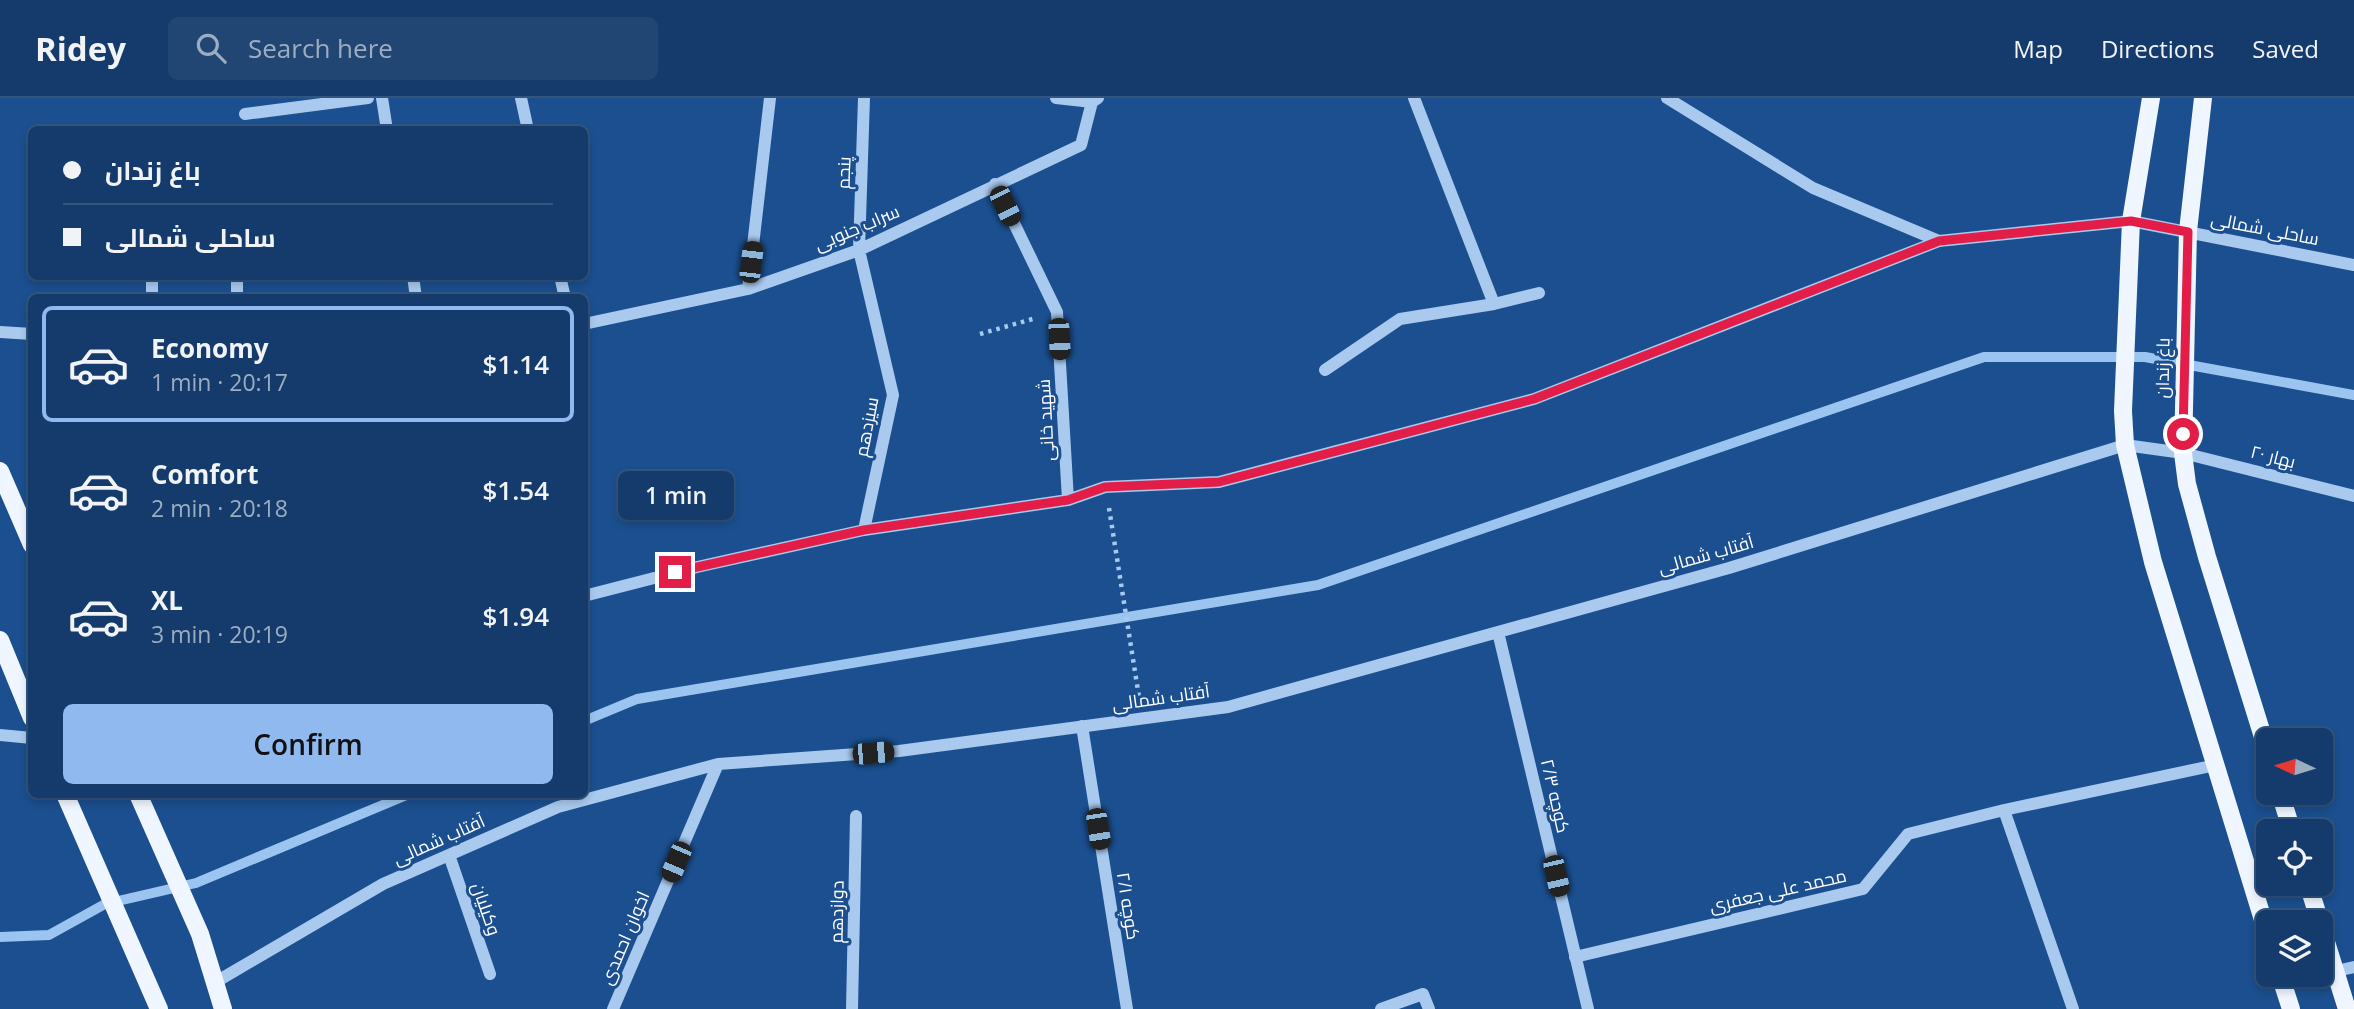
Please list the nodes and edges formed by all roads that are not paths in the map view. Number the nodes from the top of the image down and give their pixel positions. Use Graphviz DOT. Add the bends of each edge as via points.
graph roads {
  1 [pos="368,98"];
  2 [pos="382,98"];
  3 [pos="521,98"];
  4 [pos="770,98"];
  5 [pos="864,98"];
  6 [pos="1056,98"];
  7 [pos="1414,98"];
  8 [pos="1667,98"];
  9 [pos="2151,98"];
  10 [pos="2203,98"];
  11 [pos="1095,100"];
  12 [pos="244,114"];
  13 [pos="386,126"];
  14 [pos="527,126"];
  15 [pos="995,184"];
  16 [pos="2131,221"];
  17 [pos="2188,232"];
  18 [pos="1939,241"];
  19 [pos="859,250"];
  20 [pos="2354,265"];
  21 [pos="748,289"];
  22 [pos="1539,293"];
  23 [pos="1494,304"];
  24 [pos="588,323"];
  25 [pos="0,332"];
  26 [pos="28,334"];
  27 [pos="1325,370"];
  28 [pos="2125,445"];
  29 [pos="2183,453"];
  30 [pos="0,471"];
  31 [pos="2354,496"];
  32 [pos="1068,500"];
  33 [pos="864,530"];
  34 [pos="28,536"];
  35 [pos="588,595"];
  36 [pos="1498,632"];
  37 [pos="0,640"];
  38 [pos="28,708"];
  39 [pos="1082,726"];
  40 [pos="2260,728"];
  41 [pos="0,735"];
  42 [pos="28,738"];
  43 [pos="718,764"];
  44 [pos="2216,765"];
  45 [pos="67,798"];
  46 [pos="139,798"];
  47 [pos="2004,810"];
  48 [pos="856,816"];
  49 [pos="449,855"];
  50 [pos="2260,910"];
  51 [pos="1575,957"];
  52 [pos="2333,962"];
  53 [pos="2354,967"];
  54 [pos="2336,971"];
  55 [pos="490,974"];
  56 [pos="214,983"];
  57 [pos="2284,987"];
  58 [pos="159,1009"];
  59 [pos="223,1009"];
  60 [pos="613,1009"];
  61 [pos="852,1009"];
  62 [pos="1126,1009"];
  63 [pos="1381,1009"];
  64 [pos="1429,1009"];
  65 [pos="1588,1009"];
  66 [pos="2073,1009"];
  67 [pos="2291,1009"];
  68 [pos="2347,1009"];
  1 -- 12 [label="street"];
  2 -- 13 [label="street"];
  3 -- 14 [label="street"];
  4 -- 21 [label="street"];
  5 -- 19 [label="street, پنجم"];
  6 -- 11 [label="street"];
  7 -- 23 [label="street"];
  8 -- 18 [label="street" via="1813,188"];
  9 -- 16 [label="main road"];
  10 -- 17 [label="main road, باغ زندان"];
  11 -- 15 [label="street, سراب جنوبی" via="1081,145"];
  15 -- 19 [label="street, سراب جنوبی"];
  15 -- 32 [label="street, شهید خانی" via="1057,312"];
  16 -- 17 [label="street, ساحلی شمالی"];
  16 -- 18 [label="street, ساحلی شمالی"];
  16 -- 28 [label="main road"];
  17 -- 20 [label="street, ساحلی شمالی"];
  17 -- 29 [label="main road, باغ زندان"];
  18 -- 32 [label="street, ساحلی شمالی" via="1534,399 1219,482 1105,487"];
  19 -- 21 [label="street, سراب جنوبی"];
  19 -- 33 [label="street, سیزدهم" via="893,395"];
  21 -- 24 [label="street, سراب جنوبی"];
  22 -- 23 [label="street"];
  23 -- 27 [label="street" via="1400,319"];
  25 -- 26 [label="street"];
  28 -- 29 [label="street, بهار ۲۰"];
  28 -- 36 [label="street, آفتاب شمالی" via="1729,568"];
  28 -- 44 [label="main road" via="2153,562"];
  29 -- 31 [label="street, بهار ۲۰"];
  29 -- 40 [label="main road, باغ زندان" via="2207,556"];
  30 -- 34 [label="main road"];
  32 -- 33 [label="street, ساحلی شمالی"];
  33 -- 35 [label="street, ساحلی شمالی"];
  36 -- 39 [label="street, آفتاب شمالی" via="1228,707"];
  36 -- 51 [label="street, کوچه ۲/۳"];
  37 -- 38 [label="main road"];
  39 -- 43 [label="street, آفتاب شمالی" via="899,751"];
  39 -- 62 [label="street, کوچه ۲/۱"];
  41 -- 42 [label="street"];
  43 -- 49 [label="street, آفتاب شمالی" via="558,807"];
  43 -- 60 [label="street, اخوان احمدی"];
  44 -- 47 [label="street, محمد علی جعفری"];
  44 -- 50 [label="main road"];
  45 -- 58 [label="main road"];
  46 -- 56 [label="main road" via="200,934"];
  47 -- 51 [label="street, محمد علی جعفری" via="1908,834 1863,889"];
  47 -- 66 [label="street"];
  48 -- 61 [label="street, دوازدهم"];
  49 -- 55 [label="street, وکیلیان"];
  49 -- 56 [label="street, آفتاب شمالی" via="383,884"];
  51 -- 65 [label="street, کوچه ۲/۳"];
  52 -- 54 [label="main road"];
  53 -- 54 [label="street"];
  54 -- 68 [label="main road"];
  56 -- 59 [label="main road"];
  57 -- 67 [label="main road"];
  63 -- 64 [label="street" via="1423,994"];
}
